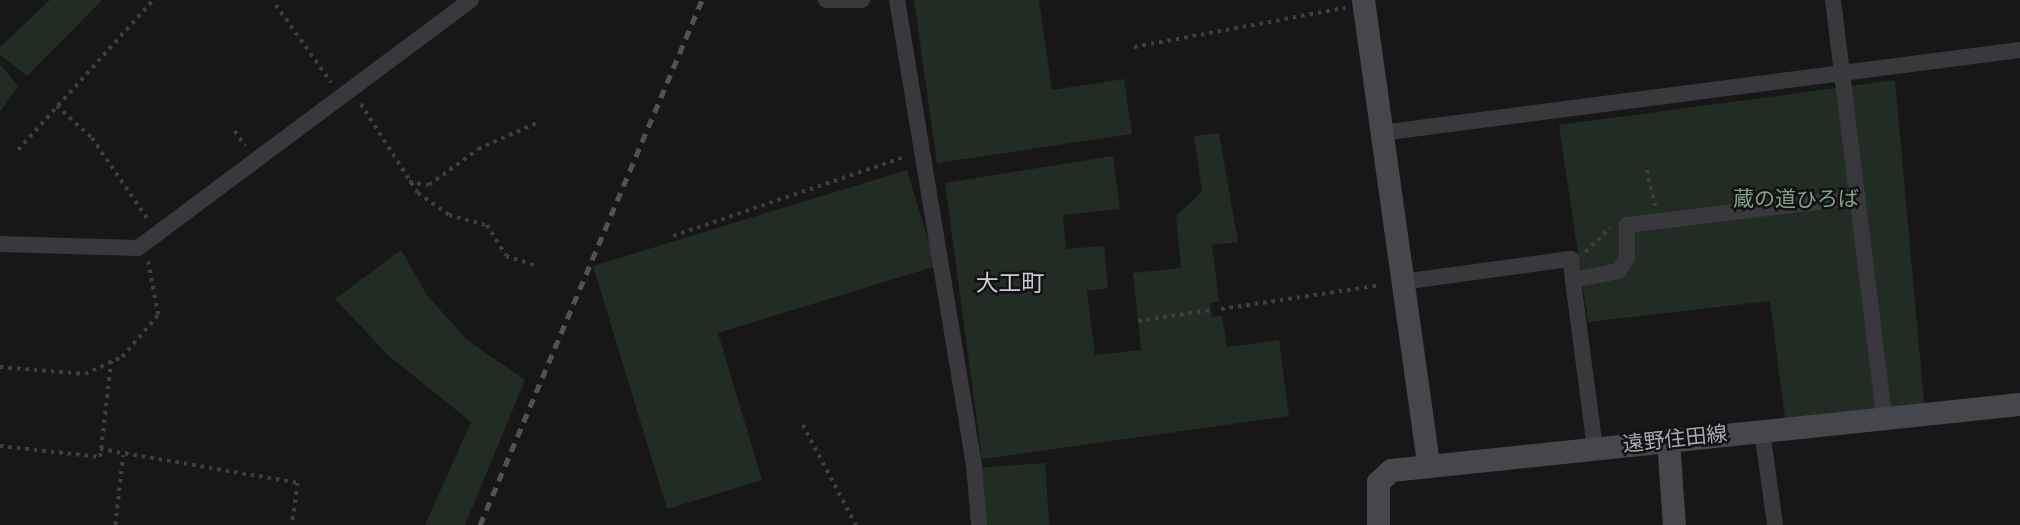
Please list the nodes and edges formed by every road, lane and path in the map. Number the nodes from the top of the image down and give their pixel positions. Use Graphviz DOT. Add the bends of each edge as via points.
graph roads {
  1 [pos="153,0"];
  2 [pos="471,0"];
  3 [pos="826,0"];
  4 [pos="862,0"];
  5 [pos="897,0"];
  6 [pos="1833,0"];
  7 [pos="1364,2"];
  8 [pos="276,5"];
  9 [pos="1133,47"];
  10 [pos="2020,50"];
  11 [pos="1843,73"];
  12 [pos="348,94"];
  13 [pos="57,106"];
  14 [pos="537,123"];
  15 [pos="1381,133"];
  16 [pos="18,150"];
  17 [pos="924,150"];
  18 [pos="1647,170"];
  19 [pos="409,182"];
  20 [pos="1858,197"];
  21 [pos="1658,222"];
  22 [pos="1627,225"];
  23 [pos="158,234"];
  24 [pos="673,236"];
  25 [pos="0,244"];
  26 [pos="146,250"];
  27 [pos="1571,259"];
  28 [pos="534,265"];
  29 [pos="1573,280"];
  30 [pos="1402,282"];
  31 [pos="1221,309"];
  32 [pos="1211,310"];
  33 [pos="1138,321"];
  34 [pos="111,362"];
  35 [pos="0,367"];
  36 [pos="2020,404"];
  37 [pos="1884,417"];
  38 [pos="803,425"];
  39 [pos="1762,430"];
  40 [pos="1668,440"];
  41 [pos="0,446"];
  42 [pos="1595,448"];
  43 [pos="100,449"];
  44 [pos="123,455"];
  45 [pos="1428,465"];
  46 [pos="115,525"];
  47 [pos="292,525"];
  48 [pos="856,525"];
  49 [pos="979,525"];
  50 [pos="1378,525"];
  51 [pos="1674,525"];
  52 [pos="1775,525"];
  1 -- 13 [label="path"];
  2 -- 12 [label="street"];
  3 -- 4 [label="street"];
  5 -- 17 [label="street"];
  6 -- 11 [label="street"];
  7 -- 9 [label="path"];
  7 -- 15 [label="main road"];
  8 -- 12 [label="path"];
  10 -- 11 [label="street"];
  11 -- 15 [label="street"];
  11 -- 20 [label="street"];
  12 -- 19 [label="path"];
  12 -- 23 [label="street"];
  13 -- 16 [label="path"];
  13 -- 23 [label="path" via="92,138"];
  14 -- 19 [label="path" via="478,149 429,185"];
  15 -- 30 [label="main road"];
  17 -- 24 [label="path"];
  17 -- 49 [label="street"];
  18 -- 21 [label="path"];
  19 -- 28 [label="path" via="449,215 487,225 506,256"];
  20 -- 21 [label="street"];
  20 -- 37 [label="street"];
  21 -- 22 [label="street"];
  22 -- 27 [label="path" via="1611,227"];
  22 -- 29 [label="street" via="1627,258 1619,271"];
  23 -- 25 [label="street" via="138,248 106,251"];
  26 -- 34 [label="path" via="158,315"];
  27 -- 29 [label="street"];
  27 -- 30 [label="street"];
  29 -- 42 [label="street"];
  30 -- 31 [label="path"];
  30 -- 45 [label="main road"];
  32 -- 33 [label="path"];
  34 -- 35 [label="path" via="85,374"];
  34 -- 43 [label="path"];
  36 -- 37 [label="main road, 遠野住田線"];
  37 -- 39 [label="main road, 遠野住田線"];
  38 -- 48 [label="path"];
  39 -- 40 [label="main road, 遠野住田線"];
  39 -- 52 [label="street"];
  40 -- 42 [label="main road, 遠野住田線"];
  40 -- 51 [label="main road"];
  41 -- 43 [label="path" via="100,457"];
  42 -- 45 [label="main road, 遠野住田線"];
  43 -- 44 [label="path"];
  44 -- 46 [label="path"];
  44 -- 47 [label="path" via="298,484"];
  45 -- 50 [label="main road, 遠野住田線" via="1391,470 1378,482"];
}
